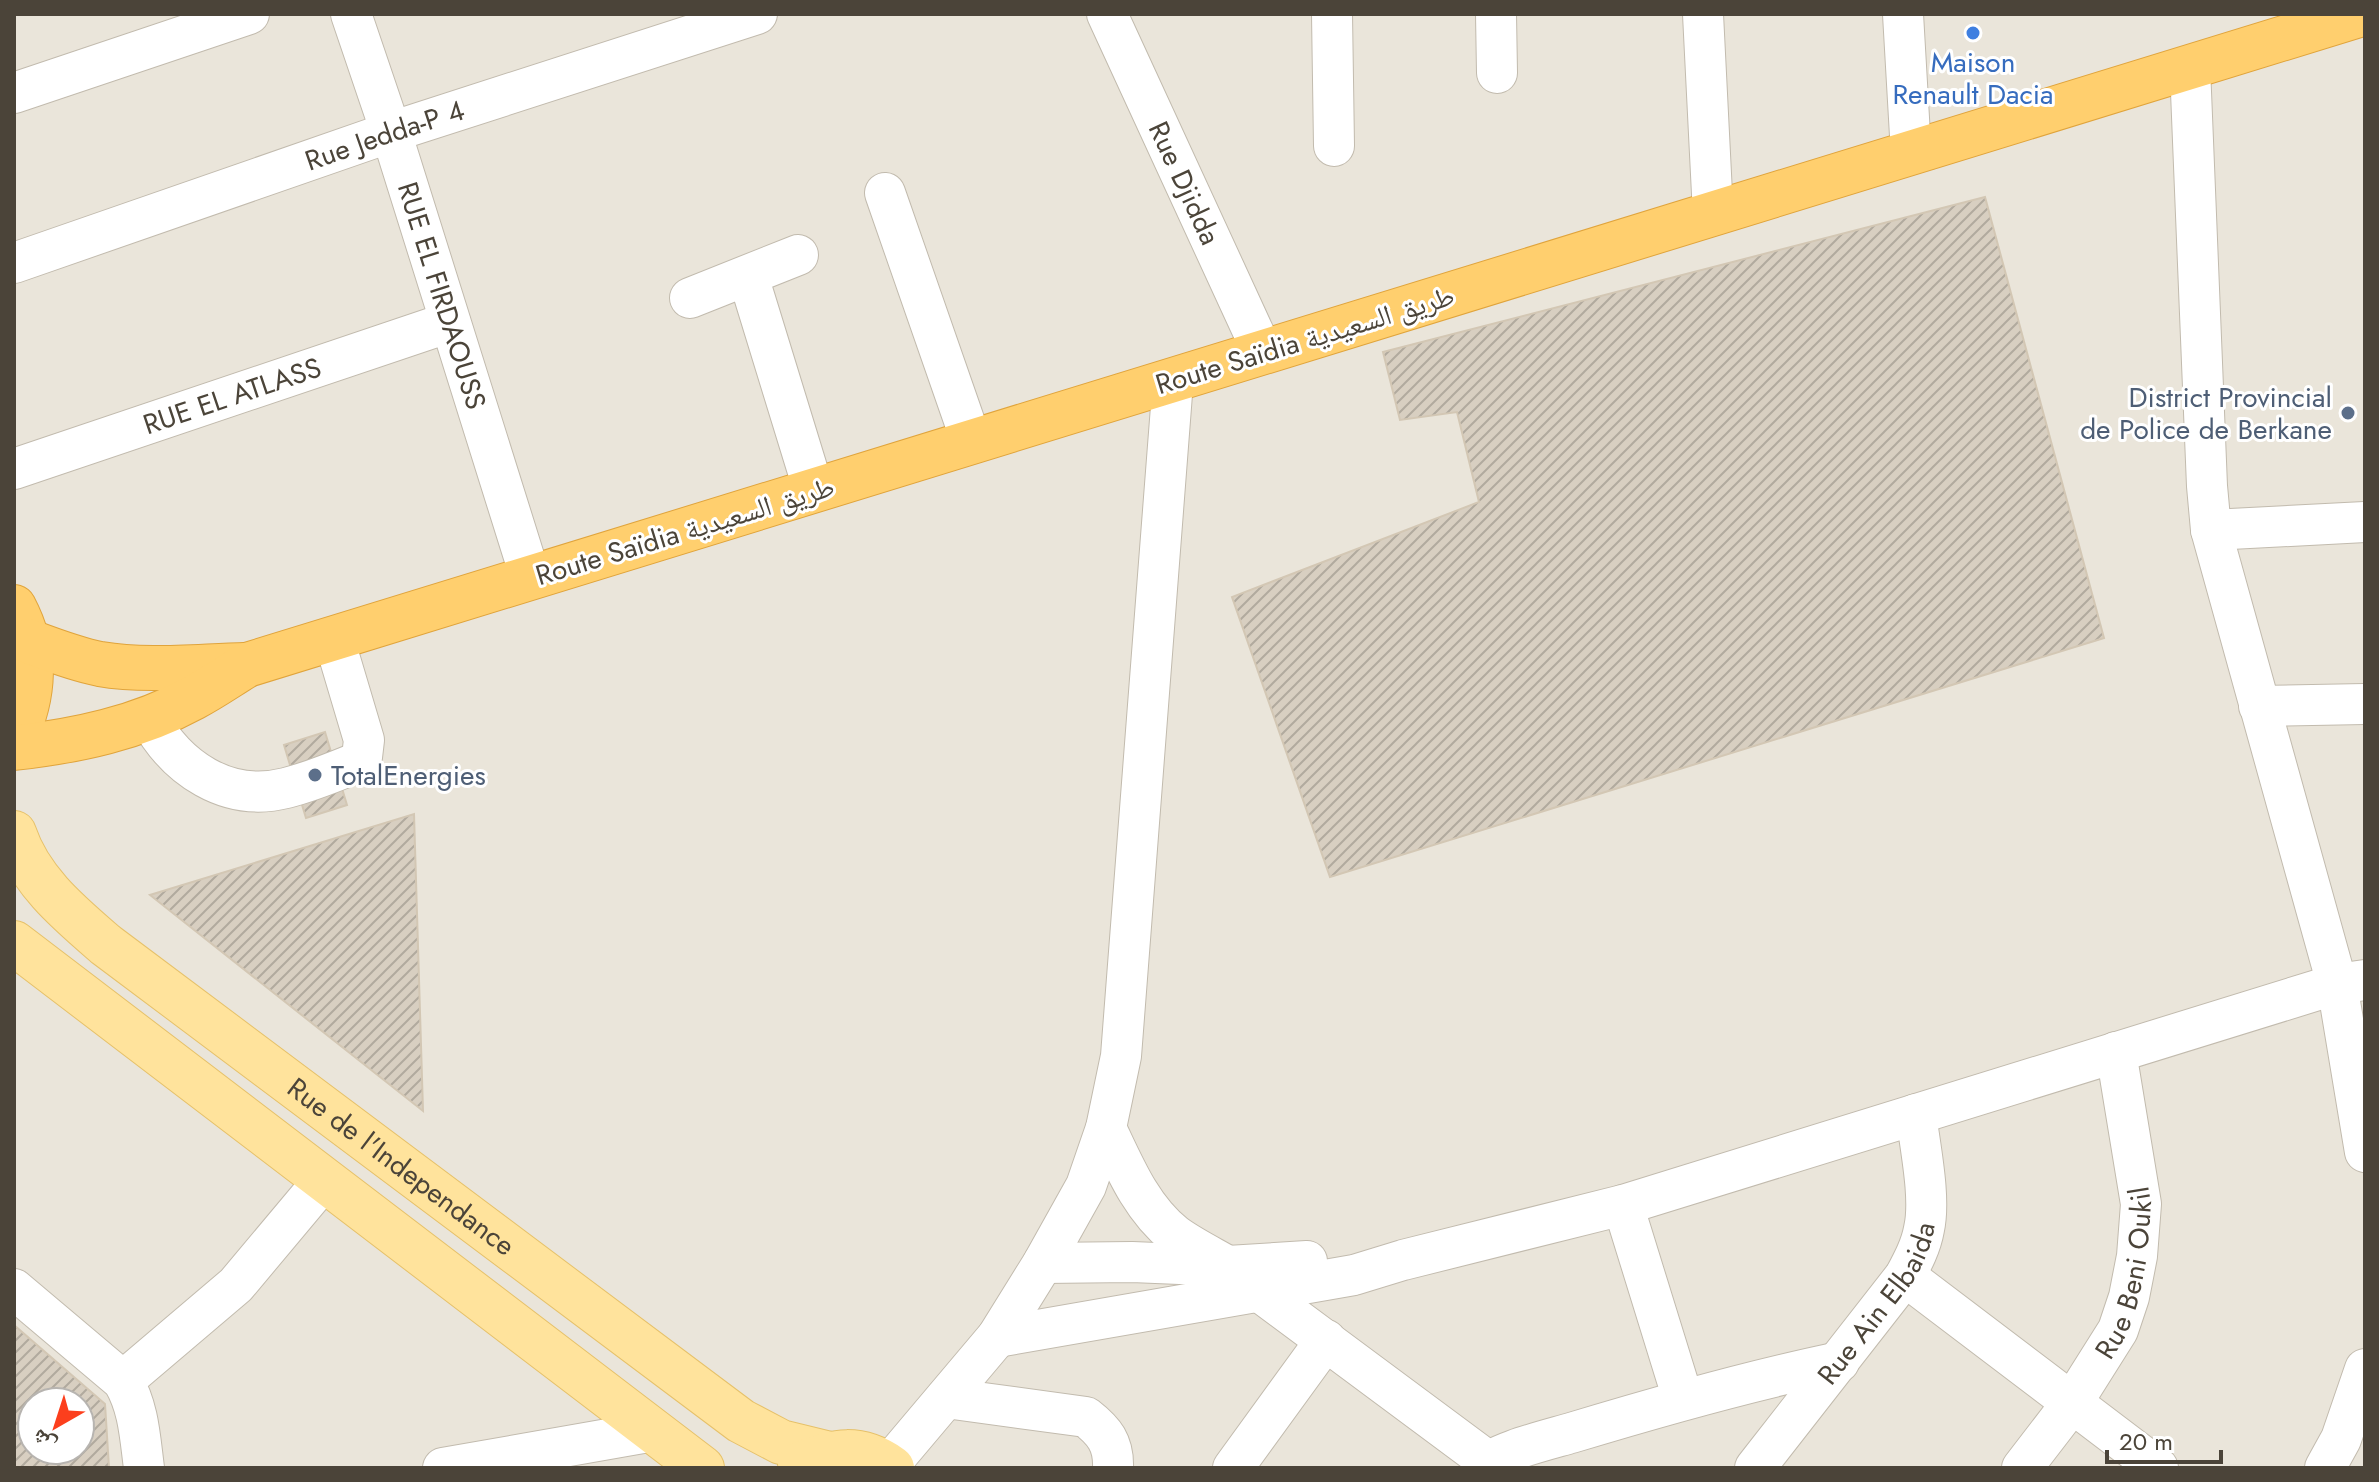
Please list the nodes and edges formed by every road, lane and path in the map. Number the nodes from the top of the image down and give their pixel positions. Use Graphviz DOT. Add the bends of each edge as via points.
graph roads {
  1 [pos="249,14"];
  2 [pos="351,14"];
  3 [pos="757,14"];
  4 [pos="1107,14"];
  5 [pos="1332,14"];
  6 [pos="1496,14"];
  7 [pos="1703,14"];
  8 [pos="1903,14"];
  9 [pos="2362,14"];
  10 [pos="2190,67"];
  11 [pos="1497,73"];
  12 [pos="14,93"];
  13 [pos="391,132"];
  14 [pos="1334,146"];
  15 [pos="1911,153"];
  16 [pos="885,193"];
  17 [pos="1713,214"];
  18 [pos="798,255"];
  19 [pos="14,263"];
  20 [pos="748,276"];
  21 [pos="690,298"];
  22 [pos="450,322"];
  23 [pos="1263,353"];
  24 [pos="1173,381"];
  25 [pos="972,443"];
  26 [pos="14,469"];
  27 [pos="814,491"];
  28 [pos="2365,522"];
  29 [pos="2211,530"];
  30 [pos="531,579"];
  31 [pos="21,624"];
  32 [pos="334,639"];
  33 [pos="247,665"];
  34 [pos="2365,704"];
  35 [pos="2259,706"];
  36 [pos="149,718"];
  37 [pos="14,741"];
  38 [pos="14,748"];
  39 [pos="14,833"];
  40 [pos="14,943"];
  41 [pos="2351,982"];
  42 [pos="2116,1052"];
  43 [pos="1916,1114"];
  44 [pos="1106,1128"];
  45 [pos="2365,1152"];
  46 [pos="324,1180"];
  47 [pos="1623,1205"];
  48 [pos="1403,1260"];
  49 [pos="1043,1263"];
  50 [pos="1228,1266"];
  51 [pos="1905,1276"];
  52 [pos="14,1289"];
  53 [pos="1260,1292"];
  54 [pos="997,1337"];
  55 [pos="1326,1340"];
  56 [pos="1839,1362"];
  57 [pos="2365,1375"];
  58 [pos="123,1381"];
  59 [pos="946,1398"];
  60 [pos="1683,1399"];
  61 [pos="2072,1403"];
  62 [pos="654,1431"];
  63 [pos="811,1461"];
  64 [pos="1488,1465"];
  65 [pos="890,1467"];
  66 [pos="144,1468"];
  67 [pos="443,1468"];
  68 [pos="702,1468"];
  69 [pos="1113,1468"];
  70 [pos="1233,1468"];
  71 [pos="1755,1468"];
  72 [pos="2022,1468"];
  73 [pos="2158,1468"];
  74 [pos="2325,1468"];
  1 -- 12 [label="street"];
  2 -- 13 [label="street, RUE EL FIRDAOUSS"];
  3 -- 13 [label="street, Rue Jedda-P 4"];
  4 -- 23 [label="street, Rue Djidda"];
  5 -- 14 [label="street"];
  6 -- 11 [label="street"];
  7 -- 17 [label="street"];
  8 -- 15 [label="street"];
  9 -- 10 [label="highway, Route Saïdia طريق السعيدية"];
  10 -- 15 [label="highway, Route Saïdia طريق السعيدية"];
  10 -- 29 [label="street"];
  13 -- 19 [label="street, Rue Jedda-P 4"];
  13 -- 22 [label="street, RUE EL FIRDAOUSS"];
  15 -- 17 [label="highway, Route Saïdia طريق السعيدية"];
  16 -- 25 [label="street"];
  17 -- 23 [label="highway, Route Saïdia طريق السعيدية"];
  18 -- 20 [label="street"];
  20 -- 21 [label="street"];
  20 -- 27 [label="street"];
  22 -- 26 [label="street, RUE EL ATLASS"];
  22 -- 30 [label="street, RUE EL FIRDAOUSS"];
  23 -- 24 [label="highway, Route Saïdia طريق السعيدية"];
  24 -- 25 [label="highway, Route Saïdia طريق السعيدية"];
  24 -- 44 [label="street" via="1121,1056"];
  25 -- 27 [label="highway, Route Saïdia طريق السعيدية"];
  27 -- 30 [label="highway, Route Saïdia طريق السعيدية"];
  28 -- 29 [label="street"];
  29 -- 35 [label="street"];
  30 -- 32 [label="highway, Route Saïdia طريق السعيدية"];
  31 -- 33 [label="highway" via="64,655 102,664"];
  31 -- 37 [label="highway" via="32,678 26,715"];
  32 -- 33 [label="highway, Route Saïdia طريق السعيدية"];
  32 -- 36 [label="street" via="364,740 356,763 285,788 238,789 215,782 176,757"];
  33 -- 36 [label="highway"];
  34 -- 35 [label="street"];
  35 -- 41 [label="street"];
  36 -- 38 [label="highway" via="104,733"];
  39 -- 63 [label="main road, Rue de l'Independance" via="39,881 106,945 741,1421"];
  40 -- 46 [label="main road, Rue de l'Independance"];
  41 -- 42 [label="street"];
  41 -- 45 [label="street"];
  42 -- 43 [label="street"];
  42 -- 61 [label="street, Rue Beni Oukil" via="2141,1204 2137,1256 2118,1330"];
  43 -- 47 [label="street"];
  43 -- 51 [label="street, Rue Ain Elbaida" via="1925,1228"];
  44 -- 49 [label="street" via="1086,1186"];
  44 -- 50 [label="street" via="1149,1208 1175,1235"];
  46 -- 58 [label="street" via="236,1285"];
  46 -- 62 [label="main road, Rue de l'Independance"];
  47 -- 48 [label="street"];
  47 -- 60 [label="street"];
  48 -- 50 [label="street"];
  48 -- 53 [label="street"];
  49 -- 50 [label="street"];
  49 -- 54 [label="street"];
  51 -- 56 [label="street, Rue Ain Elbaida"];
  51 -- 61 [label="street"];
  52 -- 58 [label="street"];
  53 -- 54 [label="street"];
  53 -- 55 [label="street"];
  54 -- 59 [label="street"];
  55 -- 64 [label="street"];
  55 -- 70 [label="street"];
  56 -- 60 [label="street"];
  56 -- 71 [label="street, Rue Ain Elbaida"];
  57 -- 74 [label="street"];
  58 -- 66 [label="street" via="137,1410"];
  59 -- 65 [label="street"];
  59 -- 69 [label="street" via="1086,1417 1104,1431 1114,1455"];
  60 -- 64 [label="street"];
  61 -- 72 [label="street, Rue Beni Oukil"];
  61 -- 73 [label="street"];
  62 -- 67 [label="street"];
  62 -- 68 [label="main road, Rue de l'Independance"];
  63 -- 65 [label="main road, Rue de l'Independance" via="847,1451"];
}
